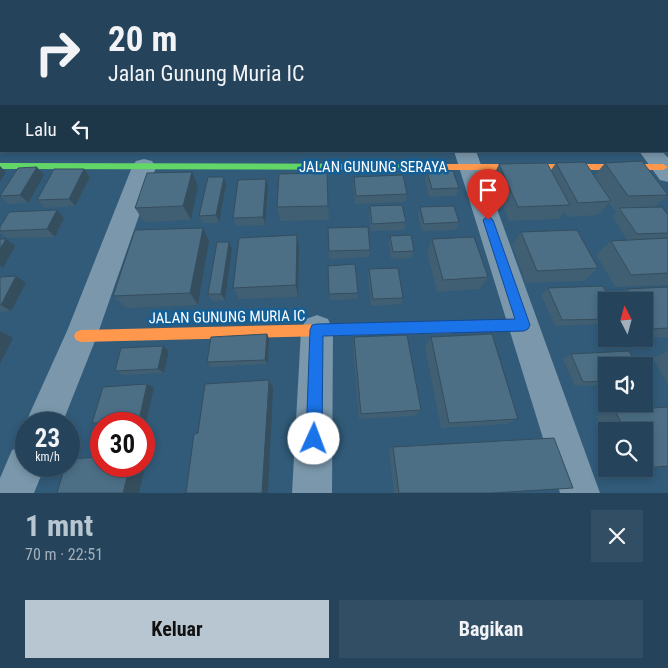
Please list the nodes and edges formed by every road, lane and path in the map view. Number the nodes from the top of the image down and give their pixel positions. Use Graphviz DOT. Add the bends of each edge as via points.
graph roads {
  1 [pos="468,159"];
  2 [pos="660,164"];
  3 [pos="0,166"];
  4 [pos="144,167"];
  5 [pos="524,325"];
  6 [pos="317,330"];
  7 [pos="81,336"];
  8 [pos="48,412"];
  9 [pos="21,477"];
  10 [pos="14,493"];
  11 [pos="312,493"];
  12 [pos="580,493"];
  1 -- 2 [label="street, JALAN GUNUNG SERAYA"];
  1 -- 4 [label="street, JALAN GUNUNG SERAYA"];
  1 -- 5 [label="street"];
  3 -- 4 [label="street, JALAN GUNUNG SERAYA"];
  4 -- 7 [label="street"];
  5 -- 6 [label="street, JALAN GUNUNG MURIA IC"];
  5 -- 12 [label="street"];
  6 -- 7 [label="street, JALAN GUNUNG MURIA IC"];
  6 -- 11 [label="street"];
  7 -- 8 [label="street"];
  9 -- 10 [label="street"];
}
